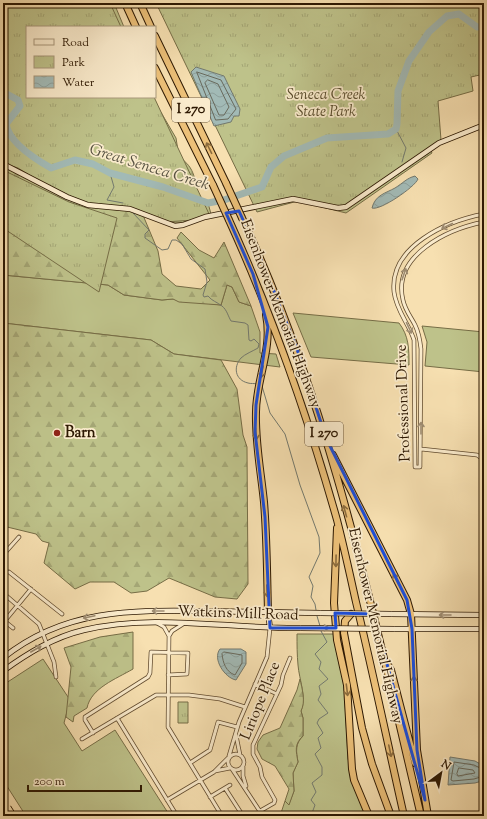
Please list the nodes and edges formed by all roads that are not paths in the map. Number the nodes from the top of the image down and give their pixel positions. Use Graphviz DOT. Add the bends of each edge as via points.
graph roads {
  1 [pos="125,3"];
  2 [pos="140,3"];
  3 [pos="136,26"];
  4 [pos="151,26"];
  5 [pos="156,38"];
  6 [pos="156,70"];
  7 [pos="484,125"];
  8 [pos="3,164"];
  9 [pos="484,214"];
  10 [pos="484,222"];
  11 [pos="263,300"];
  12 [pos="326,438"];
  13 [pos="421,449"];
  14 [pos="484,460"];
  15 [pos="338,522"];
  16 [pos="19,537"];
  17 [pos="3,555"];
  18 [pos="9,572"];
  19 [pos="31,589"];
  20 [pos="3,593"];
  21 [pos="18,605"];
  22 [pos="268,612"];
  23 [pos="62,614"];
  24 [pos="351,614"];
  25 [pos="411,614"];
  26 [pos="484,615"];
  27 [pos="3,621"];
  28 [pos="157,623"];
  29 [pos="183,624"];
  30 [pos="13,628"];
  31 [pos="270,628"];
  32 [pos="412,629"];
  33 [pos="484,629"];
  34 [pos="344,630"];
  35 [pos="43,632"];
  36 [pos="169,636"];
  37 [pos="47,643"];
  38 [pos="168,652"];
  39 [pos="3,658"];
  40 [pos="290,658"];
  41 [pos="383,658"];
  42 [pos="288,662"];
  43 [pos="292,664"];
  44 [pos="3,671"];
  45 [pos="168,675"];
  46 [pos="56,677"];
  47 [pos="255,684"];
  48 [pos="168,694"];
  49 [pos="277,694"];
  50 [pos="246,707"];
  51 [pos="117,718"];
  52 [pos="237,727"];
  53 [pos="93,733"];
  54 [pos="235,734"];
  55 [pos="82,739"];
  56 [pos="240,755"];
  57 [pos="229,757"];
  58 [pos="190,763"];
  59 [pos="243,765"];
  60 [pos="231,769"];
  61 [pos="214,772"];
  62 [pos="200,780"];
  63 [pos="230,785"];
  64 [pos="225,788"];
  65 [pos="247,790"];
  66 [pos="210,797"];
  67 [pos="167,800"];
  68 [pos="425,800"];
  69 [pos="260,811"];
  70 [pos="177,816"];
  71 [pos="222,816"];
  72 [pos="243,816"];
  73 [pos="263,816"];
  74 [pos="369,816"];
  75 [pos="391,816"];
  76 [pos="404,816"];
  77 [pos="421,816"];
  78 [pos="428,816"];
  1 -- 3 [label="highway"];
  2 -- 4 [label="highway"];
  12 -- 5 [label="highway, I 270, one-way, bridge" via="297,349 264,266"];
  6 -- 11 [label="highway, Eisenhower Memorial Highway / I 270, bridge" via="213,185"];
  7 -- 8 [label="main road" via="439,143 346,207 338,208 293,199 205,217 175,226 130,209 88,205"];
  9 -- 13 [label="street, Professional Drive, one-way" via="447,226 412,246 404,256 396,276 394,293 414,340 415,467 420,467"];
  13 -- 10 [label="street, Professional Drive, one-way" via="420,335 405,308 402,281 406,268 424,248 462,228"];
  11 -- 15 [label="highway, Eisenhower Memorial Highway / I 270" via="309,425"];
  11 -- 22 [label="highway, one-way" via="268,327 267,349 258,395 255,432 265,517"];
  25 -- 12 [label="highway, one-way" via="407,600"];
  41 -- 12 [label="highway, I 270, one-way"];
  13 -- 14 [label="street" via="477,455"];
  15 -- 74 [label="highway, one-way" via="334,604 337,640 347,685 352,769"];
  15 -- 76 [label="highway, Eisenhower Memorial Highway / I 270, one-way"];
  16 -- 17 [label="street"];
  18 -- 19 [label="street"];
  19 -- 21 [label="street"];
  19 -- 23 [label="street"];
  20 -- 21 [label="street"];
  21 -- 27 [label="street"];
  21 -- 35 [label="street" via="36,620"];
  22 -- 24 [label="main road, Watkins Mill Road, bridge"];
  22 -- 31 [label="main road"];
  22 -- 35 [label="main road, Watkins Mill Road, one-way" via="128,611 71,622"];
  24 -- 25 [label="main road, Watkins Mill Road, bridge"];
  24 -- 34 [label="highway" via="347,617"];
  26 -- 25 [label="main road, Watkins Mill Road, one-way"];
  25 -- 32 [label="highway"];
  27 -- 30 [label="street"];
  28 -- 29 [label="main road, Watkins Mill Road"];
  28 -- 36 [label="street" via="164,627"];
  28 -- 37 [label="main road, Watkins Mill Road" via="124,623 95,628"];
  29 -- 31 [label="main road, Watkins Mill Road"];
  29 -- 36 [label="street" via="172,630"];
  31 -- 34 [label="main road, Watkins Mill Road, one-way, bridge"];
  31 -- 47 [label="street" via="268,651"];
  32 -- 33 [label="main road, Watkins Mill Road"];
  32 -- 34 [label="main road, Watkins Mill Road, bridge"];
  68 -- 32 [label="highway, one-way" via="417,750"];
  34 -- 75 [label="highway" via="362,727"];
  35 -- 37 [label="street"];
  35 -- 39 [label="main road, Watkins Mill Road"];
  36 -- 38 [label="street"];
  44 -- 37 [label="main road, Watkins Mill Road, one-way"];
  37 -- 46 [label="street"];
  38 -- 45 [label="street"];
  38 -- 45 [label="street" via="188,653 188,672 185,675"];
  38 -- 53 [label="street" via="152,652 148,678 86,716 85,720"];
  40 -- 42 [label="street, Liriope Place"];
  41 -- 68 [label="highway, I 270" via="391,670"];
  41 -- 77 [label="highway, I 270"];
  42 -- 43 [label="street"];
  42 -- 49 [label="street, Liriope Place"];
  45 -- 48 [label="street"];
  47 -- 49 [label="street"];
  47 -- 50 [label="street"];
  48 -- 50 [label="street" via="224,699"];
  48 -- 51 [label="street" via="154,696"];
  48 -- 58 [label="street" via="168,727"];
  49 -- 69 [label="street, Liriope Place" via="253,745 253,754 262,777 275,800"];
  50 -- 52 [label="street"];
  51 -- 53 [label="street"];
  51 -- 67 [label="street"];
  52 -- 54 [label="street"];
  52 -- 58 [label="street" via="218,722 210,750"];
  53 -- 55 [label="street"];
  54 -- 56 [label="street"];
  54 -- 57 [label="street"];
  56 -- 57 [label="street" via="234,753"];
  56 -- 59 [label="street" via="243,758"];
  57 -- 60 [label="street" via="228,764"];
  57 -- 61 [label="street"];
  58 -- 62 [label="street"];
  59 -- 60 [label="street" via="239,769"];
  59 -- 65 [label="street"];
  60 -- 61 [label="street"];
  60 -- 65 [label="street"];
  61 -- 62 [label="street"];
  62 -- 66 [label="street"];
  62 -- 67 [label="street"];
  63 -- 64 [label="street"];
  64 -- 66 [label="street"];
  64 -- 72 [label="street"];
  65 -- 69 [label="street"];
  66 -- 71 [label="street"];
  67 -- 70 [label="street"];
  68 -- 78 [label="highway, I 270"];
  69 -- 73 [label="street"];
}
